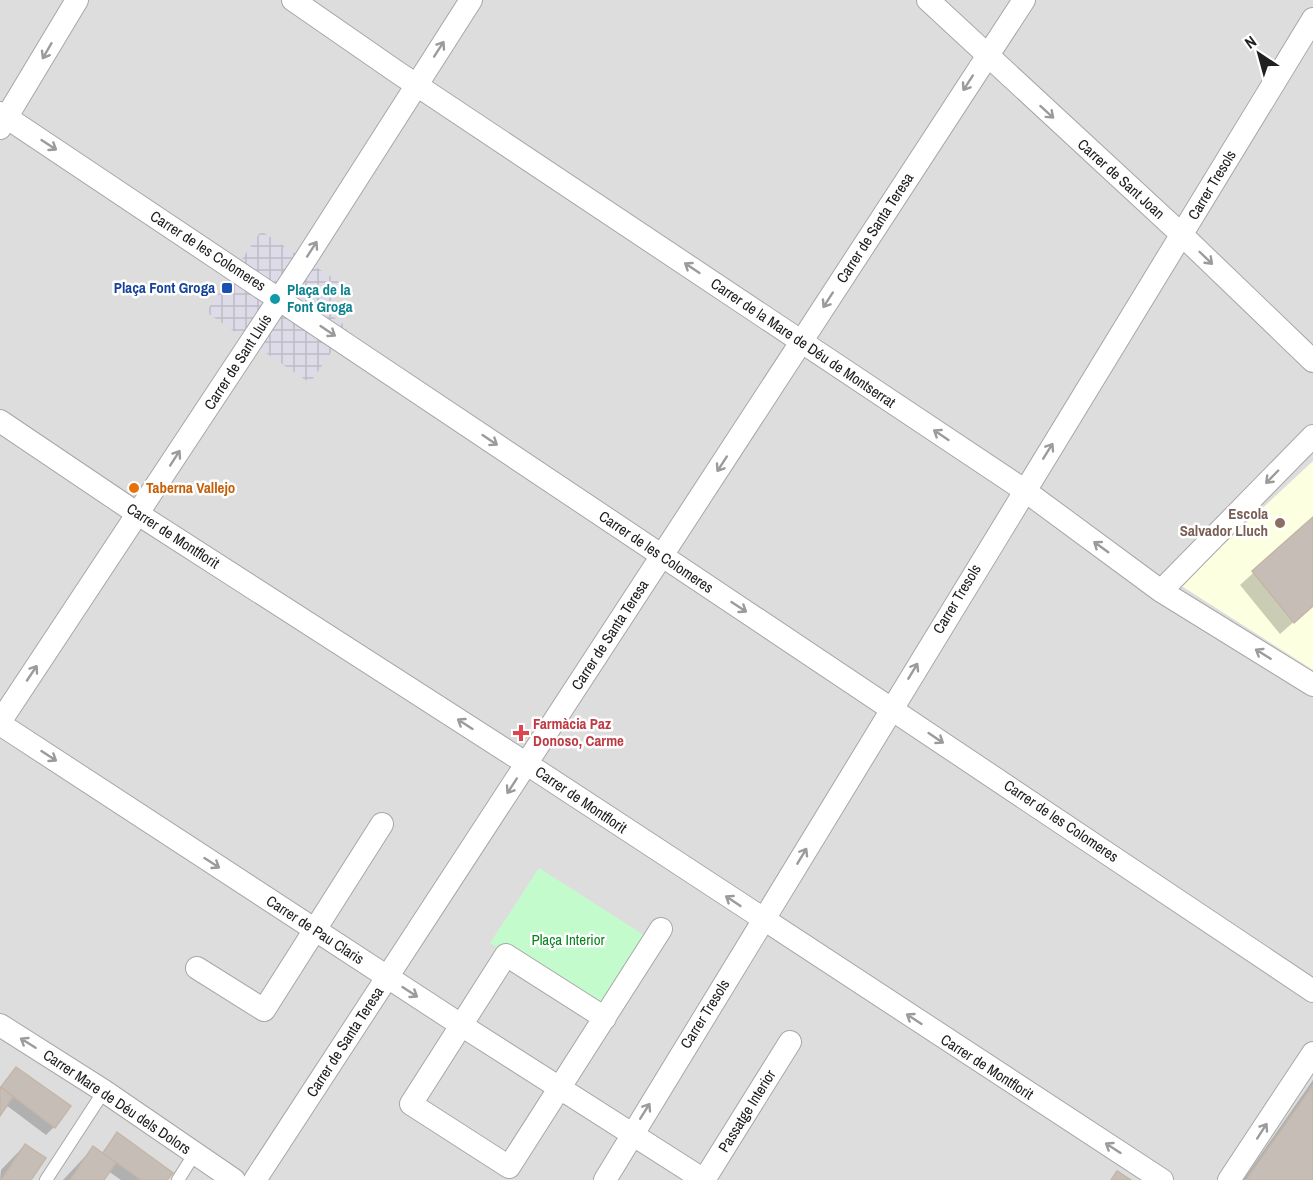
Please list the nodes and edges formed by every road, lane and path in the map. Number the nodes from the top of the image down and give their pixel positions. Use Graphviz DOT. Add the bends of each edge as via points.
graph roads {
  1 [pos="77,0"];
  2 [pos="293,0"];
  3 [pos="471,0"];
  4 [pos="928,0"];
  5 [pos="1024,0"];
  6 [pos="1313,19"];
  7 [pos="986,55"];
  8 [pos="416,85"];
  9 [pos="2,119"];
  10 [pos="1181,234"];
  11 [pos="280,298"];
  12 [pos="802,341"];
  13 [pos="1313,361"];
  14 [pos="0,421"];
  15 [pos="1313,436"];
  16 [pos="1024,490"];
  17 [pos="138,514"];
  18 [pos="662,556"];
  19 [pos="1161,591"];
  20 [pos="1313,685"];
  21 [pos="891,707"];
  22 [pos="0,723"];
  23 [pos="527,764"];
  24 [pos="382,824"];
  25 [pos="763,921"];
  26 [pos="661,929"];
  27 [pos="314,930"];
  28 [pos="197,968"];
  29 [pos="387,977"];
  30 [pos="1313,991"];
  31 [pos="604,1018"];
  32 [pos="0,1025"];
  33 [pos="461,1025"];
  34 [pos="790,1042"];
  35 [pos="1313,1053"];
  36 [pos="560,1087"];
  37 [pos="104,1091"];
  38 [pos="631,1135"];
  39 [pos="195,1153"];
  40 [pos="46,1180"];
  41 [pos="178,1180"];
  42 [pos="234,1180"];
  43 [pos="255,1180"];
  44 [pos="605,1180"];
  45 [pos="704,1180"];
  46 [pos="1162,1180"];
  47 [pos="1229,1180"];
  1 -- 9 [label="street, one-way"];
  2 -- 8 [label="street, Carrer de la Mare de Déu de Montserrat"];
  8 -- 3 [label="street, Carrer de Sant Lluís, one-way"];
  4 -- 7 [label="street, Carrer de Sant Joan"];
  5 -- 7 [label="street, Carrer de Santa Teresa"];
  6 -- 10 [label="street, Carrer Tresols"];
  7 -- 10 [label="street, Carrer de Sant Joan, one-way"];
  7 -- 12 [label="street, Carrer de Santa Teresa, one-way"];
  11 -- 8 [label="street, Carrer de Sant Lluís, one-way"];
  12 -- 8 [label="street, Carrer de la Mare de Déu de Montserrat, one-way"];
  9 -- 11 [label="street, Carrer de les Colomeres, one-way"];
  10 -- 13 [label="street, Carrer de Sant Joan, one-way"];
  16 -- 10 [label="street, Carrer Tresols, one-way"];
  17 -- 11 [label="street, Carrer de Sant Lluís, one-way"];
  11 -- 18 [label="street, Carrer de les Colomeres, one-way"];
  16 -- 12 [label="street, Carrer de la Mare de Déu de Montserrat, one-way"];
  12 -- 18 [label="street, Carrer de Santa Teresa, one-way"];
  14 -- 17 [label="street, Carrer de Montflorit"];
  15 -- 19 [label="street, one-way"];
  19 -- 16 [label="street, Carrer de la Mare de Déu de Montserrat, one-way"];
  21 -- 16 [label="street, Carrer Tresols, one-way"];
  22 -- 17 [label="street, Carrer de Sant Lluís, one-way"];
  23 -- 17 [label="street, Carrer de Montflorit, one-way"];
  18 -- 21 [label="street, Carrer de les Colomeres, one-way"];
  18 -- 23 [label="street, Carrer de Santa Teresa"];
  20 -- 19 [label="street, Carrer de la Mare de Déu de Montserrat, one-way"];
  25 -- 21 [label="street, Carrer Tresols, one-way"];
  21 -- 30 [label="street, Carrer de les Colomeres, one-way"];
  22 -- 27 [label="street, Carrer de Pau Claris, one-way"];
  25 -- 23 [label="street, Carrer de Montflorit, one-way"];
  23 -- 29 [label="street, Carrer de Santa Teresa, one-way"];
  24 -- 27 [label="street"];
  38 -- 25 [label="street, Carrer Tresols, one-way"];
  46 -- 25 [label="street, Carrer de Montflorit, one-way"];
  26 -- 31 [label="street"];
  27 -- 28 [label="street" via="264,1010"];
  27 -- 29 [label="street, Carrer de Pau Claris"];
  29 -- 33 [label="street, Carrer de Pau Claris, one-way"];
  29 -- 43 [label="street, Carrer de Santa Teresa"];
  31 -- 33 [label="street" via="506,955"];
  31 -- 36 [label="street"];
  37 -- 32 [label="street, Carrer Mare de Déu dels Dolors, one-way"];
  33 -- 36 [label="street, Carrer de Pau Claris"];
  33 -- 36 [label="street" via="411,1104 509,1167"];
  34 -- 45 [label="street, Passatge Interior"];
  47 -- 35 [label="street, one-way"];
  36 -- 38 [label="street, Carrer de Pau Claris"];
  37 -- 39 [label="street, Carrer Mare de Déu dels Dolors"];
  37 -- 40 [label="lane"];
  38 -- 44 [label="street, Carrer Tresols"];
  38 -- 45 [label="street, Passatge Interior"];
  39 -- 41 [label="lane"];
  39 -- 42 [label="street, Carrer Mare de Déu dels Dolors"];
}
